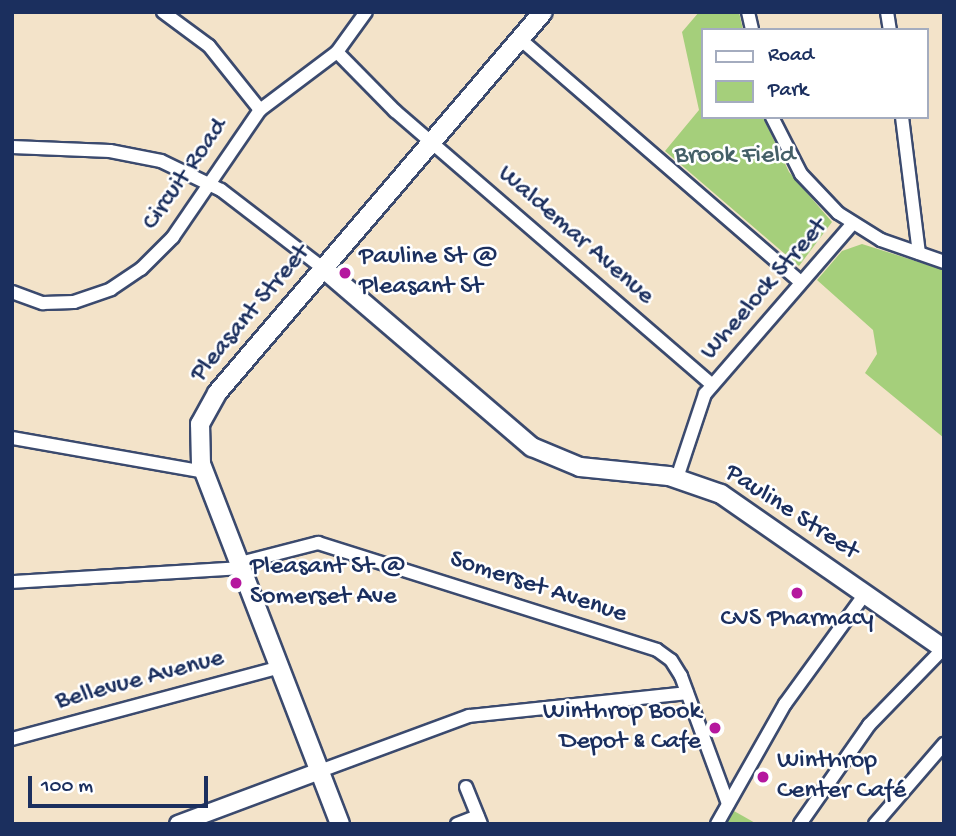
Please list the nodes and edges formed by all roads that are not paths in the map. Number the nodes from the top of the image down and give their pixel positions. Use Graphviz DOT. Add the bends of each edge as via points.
graph roads {
  1 [pos="163,12"];
  2 [pos="366,12"];
  3 [pos="543,12"];
  4 [pos="520,39"];
  5 [pos="337,52"];
  6 [pos="260,110"];
  7 [pos="773,119"];
  8 [pos="902,119"];
  9 [pos="432,142"];
  10 [pos="12,148"];
  11 [pos="210,183"];
  12 [pos="852,223"];
  13 [pos="919,254"];
  14 [pos="944,262"];
  15 [pos="324,269"];
  16 [pos="801,282"];
  17 [pos="12,292"];
  18 [pos="712,385"];
  19 [pos="12,438"];
  20 [pos="204,472"];
  21 [pos="677,478"];
  22 [pos="241,566"];
  23 [pos="12,582"];
  24 [pos="865,594"];
  25 [pos="944,649"];
  26 [pos="279,667"];
  27 [pos="687,693"];
  28 [pos="12,739"];
  29 [pos="944,744"];
  30 [pos="320,771"];
  31 [pos="466,788"];
  32 [pos="728,804"];
  33 [pos="479,820"];
  34 [pos="178,824"];
  35 [pos="340,824"];
  36 [pos="457,824"];
  37 [pos="717,824"];
  38 [pos="800,824"];
  39 [pos="876,824"];
  1 -- 6 [label="street" via="209,46"];
  2 -- 5 [label="street, Circuit Road"];
  3 -- 4 [label="main road, Pleasant Street"];
  4 -- 9 [label="main road, Pleasant Street"];
  4 -- 16 [label="street"];
  5 -- 6 [label="street, Circuit Road"];
  5 -- 9 [label="street, Waldemar Avenue"];
  6 -- 11 [label="street, Circuit Road"];
  7 -- 12 [label="street" via="801,174"];
  8 -- 13 [label="street"];
  9 -- 15 [label="main road, Pleasant Street"];
  9 -- 18 [label="street, Waldemar Avenue"];
  10 -- 11 [label="street" via="136,154"];
  11 -- 15 [label="street"];
  11 -- 17 [label="street, Circuit Road" via="168,244 119,285 66,303 35,302"];
  12 -- 13 [label="street"];
  12 -- 16 [label="street, Wheelock Street"];
  13 -- 14 [label="street"];
  15 -- 20 [label="main road, Pleasant Street" via="206,409 197,444"];
  15 -- 21 [label="main road, Pauline Street" via="532,447 586,469"];
  16 -- 18 [label="street, Wheelock Street"];
  18 -- 21 [label="street" via="699,405"];
  19 -- 20 [label="street"];
  20 -- 22 [label="main road, Pleasant Street"];
  21 -- 24 [label="main road, Pauline Street" via="736,502"];
  22 -- 23 [label="street, Somerset Avenue"];
  22 -- 26 [label="main road, Pleasant Street"];
  22 -- 27 [label="street, Somerset Avenue" via="318,543 657,650 675,665"];
  24 -- 25 [label="main road, Pauline Street"];
  24 -- 32 [label="street" via="785,704"];
  25 -- 38 [label="street" via="869,725"];
  26 -- 28 [label="street, Bellevue Avenue"];
  26 -- 30 [label="main road, Pleasant Street"];
  27 -- 30 [label="street" via="469,716"];
  27 -- 32 [label="street, Somerset Avenue"];
  29 -- 39 [label="street"];
  30 -- 34 [label="street"];
  30 -- 35 [label="main road, Pleasant Street"];
  31 -- 33 [label="street"];
  32 -- 37 [label="street"];
  33 -- 36 [label="street"];
}
